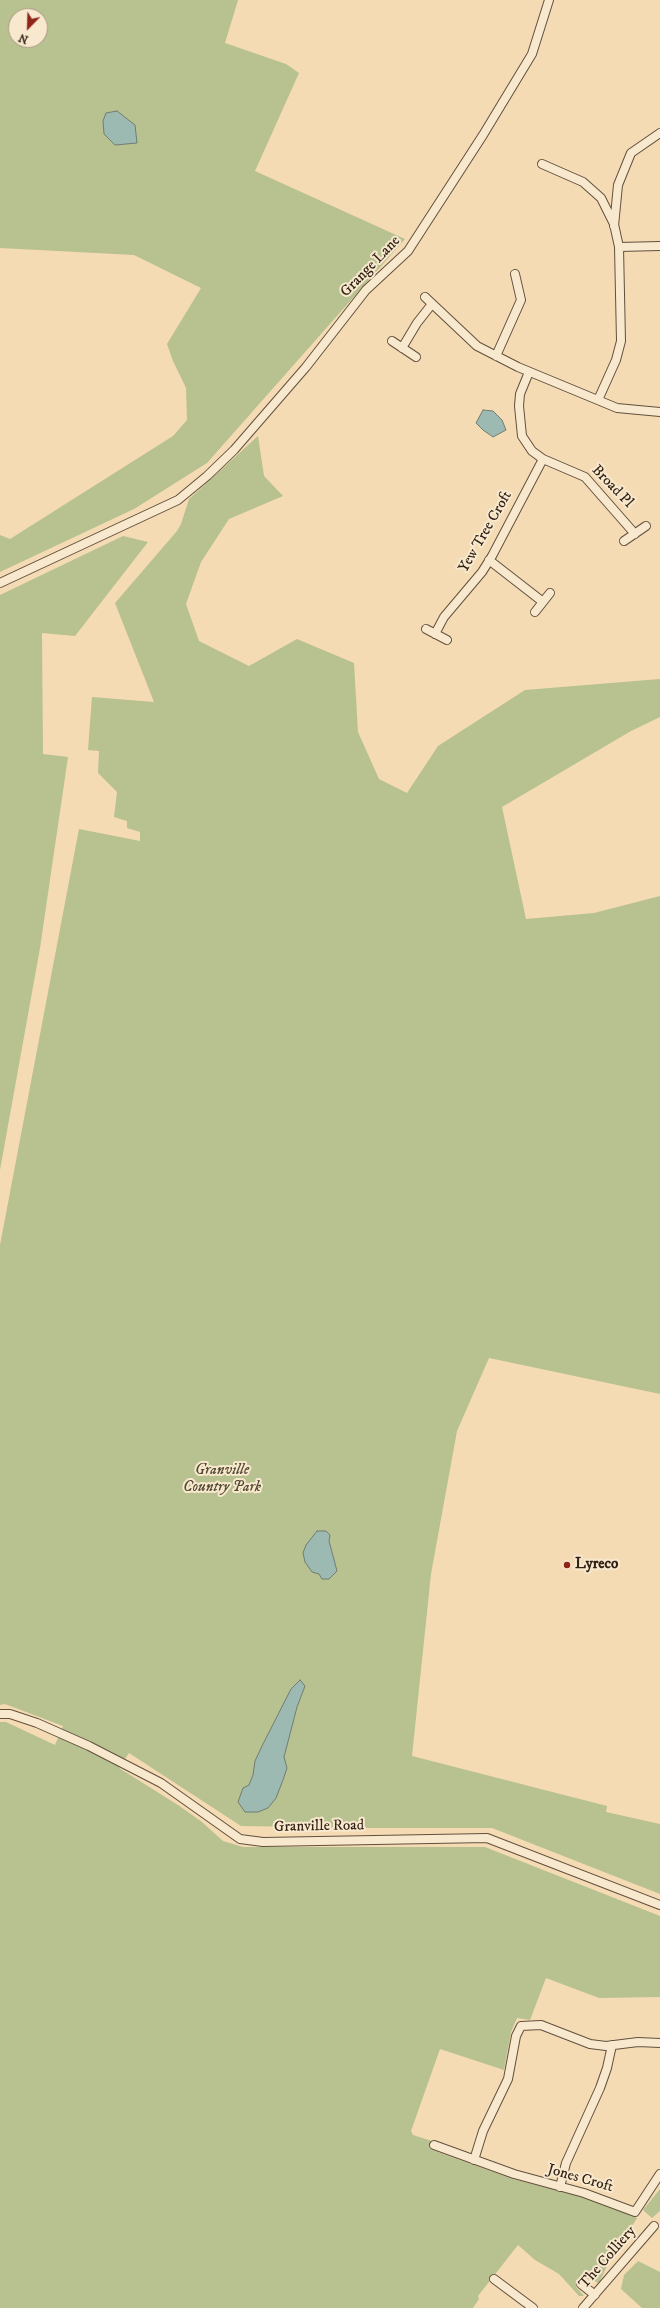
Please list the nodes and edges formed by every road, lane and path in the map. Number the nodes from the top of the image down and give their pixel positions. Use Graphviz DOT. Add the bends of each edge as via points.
graph roads {
  1 [pos="549,0"];
  2 [pos="660,133"];
  3 [pos="542,164"];
  4 [pos="614,226"];
  5 [pos="660,246"];
  6 [pos="619,247"];
  7 [pos="515,274"];
  8 [pos="425,297"];
  9 [pos="432,304"];
  10 [pos="392,341"];
  11 [pos="402,348"];
  12 [pos="496,356"];
  13 [pos="416,357"];
  14 [pos="529,372"];
  15 [pos="598,400"];
  16 [pos="660,412"];
  17 [pos="543,459"];
  18 [pos="646,526"];
  19 [pos="635,534"];
  20 [pos="624,541"];
  21 [pos="489,560"];
  22 [pos="0,583"];
  23 [pos="550,593"];
  24 [pos="543,602"];
  25 [pos="535,612"];
  26 [pos="426,629"];
  27 [pos="435,634"];
  28 [pos="447,640"];
  29 [pos="0,1714"];
  30 [pos="660,1906"];
  31 [pos="660,2043"];
  32 [pos="612,2046"];
  33 [pos="434,2145"];
  34 [pos="474,2160"];
  35 [pos="660,2174"];
  36 [pos="560,2187"];
  37 [pos="654,2226"];
  38 [pos="494,2279"];
  39 [pos="581,2284"];
  40 [pos="595,2295"];
  41 [pos="533,2308"];
  42 [pos="583,2308"];
  1 -- 22 [label="street, Grange Lane" via="532,54 408,251 366,290 266,416 207,476 178,500"];
  2 -- 4 [label="street" via="631,153 618,185"];
  3 -- 4 [label="street" via="583,182 601,198"];
  4 -- 6 [label="street"];
  5 -- 6 [label="street"];
  6 -- 15 [label="street" via="621,342"];
  7 -- 12 [label="street" via="521,300"];
  8 -- 9 [label="street"];
  9 -- 11 [label="street"];
  9 -- 12 [label="street" via="477,346"];
  10 -- 11 [label="street"];
  11 -- 13 [label="street"];
  12 -- 14 [label="street"];
  14 -- 15 [label="street"];
  14 -- 17 [label="street, Broad Pl" via="518,406 522,436 532,451"];
  15 -- 16 [label="street" via="617,408"];
  17 -- 19 [label="street, Broad Pl" via="585,477"];
  17 -- 21 [label="street, Yew Tree Croft"];
  18 -- 19 [label="street"];
  19 -- 20 [label="street"];
  21 -- 24 [label="street"];
  21 -- 27 [label="street, Yew Tree Croft" via="444,617"];
  23 -- 24 [label="street"];
  24 -- 25 [label="street"];
  26 -- 27 [label="street"];
  27 -- 28 [label="street"];
  29 -- 30 [label="street, Granville Road" via="10,1714 37,1723 161,1783 240,1839 263,1842 487,1838"];
  31 -- 32 [label="street" via="638,2042"];
  32 -- 34 [label="street" via="590,2044 541,2025 521,2026 516,2036 508,2079 483,2131"];
  32 -- 36 [label="street" via="608,2068 566,2164"];
  33 -- 34 [label="street, Jones Croft"];
  34 -- 36 [label="street, Jones Croft"];
  35 -- 36 [label="street, Jones Croft" via="635,2212 618,2204"];
  37 -- 40 [label="street, The Colliery"];
  38 -- 41 [label="street"];
  39 -- 40 [label="street"];
  40 -- 42 [label="street, The Colliery"];
}
